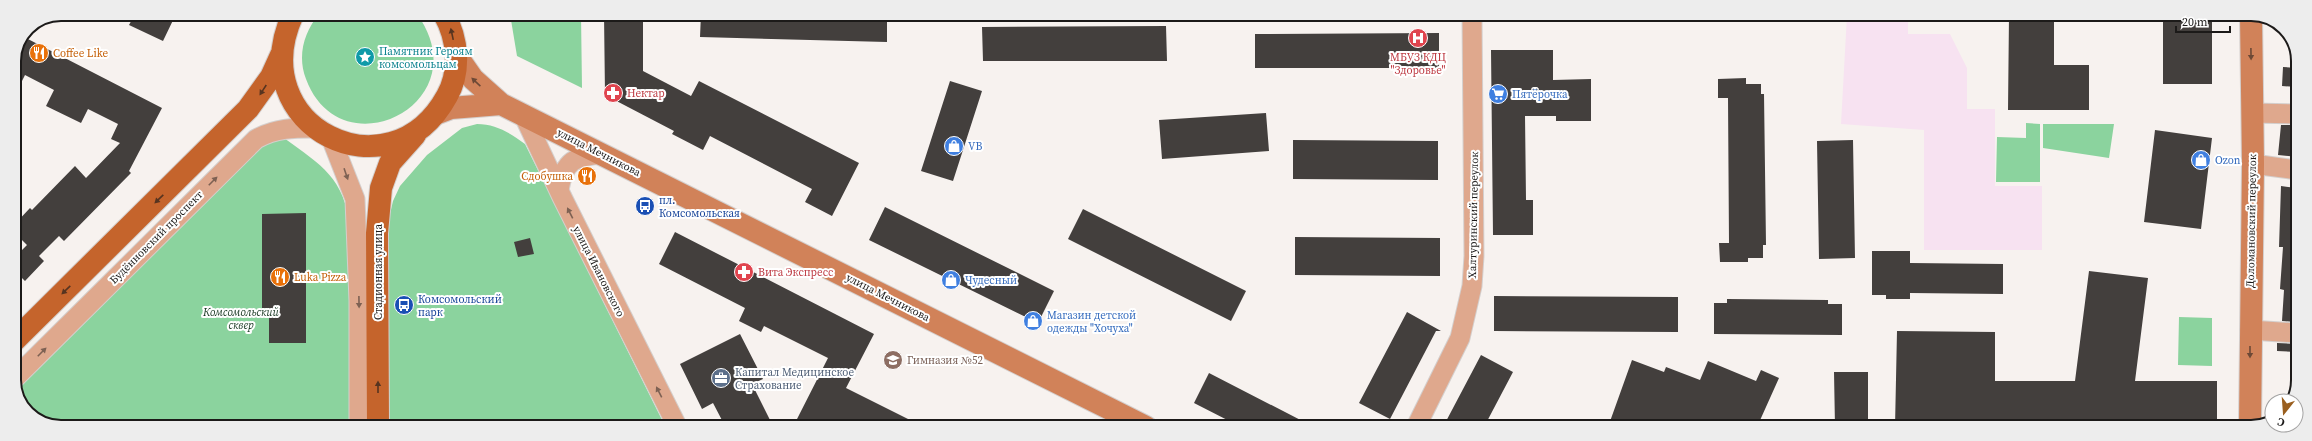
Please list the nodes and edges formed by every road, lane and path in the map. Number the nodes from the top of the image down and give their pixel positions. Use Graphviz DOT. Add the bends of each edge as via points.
graph roads {
  1 [pos="290,21"];
  2 [pos="448,21"];
  3 [pos="1472,21"];
  4 [pos="2251,21"];
  5 [pos="281,55"];
  6 [pos="457,56"];
  7 [pos="501,104"];
  8 [pos="438,113"];
  9 [pos="2252,113"];
  10 [pos="524,114"];
  11 [pos="2291,114"];
  12 [pos="419,131"];
  13 [pos="323,133"];
  14 [pos="603,154"];
  15 [pos="2253,164"];
  16 [pos="2291,169"];
  17 [pos="559,190"];
  18 [pos="2250,330"];
  19 [pos="2291,333"];
  20 [pos="21,334"];
  21 [pos="21,373"];
  22 [pos="359,420"];
  23 [pos="378,420"];
  24 [pos="674,420"];
  25 [pos="1132,420"];
  26 [pos="1419,420"];
  27 [pos="2250,420"];
  1 -- 5 [label="main road" via="284,33"];
  6 -- 2 [label="main road, one-way"];
  3 -- 26 [label="street, Халтуринский переулок" via="1472,286 1460,338"];
  4 -- 9 [label="main road, Доломановский переулок, one-way"];
  5 -- 13 [label="main road" via="282,76 287,90 302,116"];
  5 -- 20 [label="main road, one-way" via="271,77 248,109"];
  7 -- 6 [label="main road, улица Мечникова, one-way" via="473,79"];
  6 -- 8 [label="main road" via="452,86"];
  7 -- 8 [label="main road, улица Мечникова" via="451,108"];
  7 -- 10 [label="main road, улица Мечникова"];
  8 -- 12 [label="main road"];
  9 -- 11 [label="street"];
  9 -- 15 [label="main road, Доломановский переулок"];
  10 -- 14 [label="main road, улица Мечникова"];
  10 -- 17 [label="street, улица Ивановского"];
  12 -- 13 [label="main road" via="397,142 375,146 347,144"];
  23 -- 12 [label="main road, Стадионная улица, one-way" via="377,233 381,188 390,163"];
  21 -- 13 [label="street, Будённовский проспект, one-way" via="256,138 284,128"];
  13 -- 22 [label="street, Стадионная улица, one-way" via="355,200 359,302"];
  14 -- 17 [label="street" via="582,155 570,162 561,178"];
  14 -- 25 [label="main road, улица Мечникова"];
  15 -- 16 [label="street"];
  15 -- 18 [label="main road, Доломановский переулок"];
  24 -- 17 [label="street, улица Ивановского, one-way"];
  18 -- 19 [label="street"];
  18 -- 27 [label="main road, Доломановский переулок, one-way"];
}
